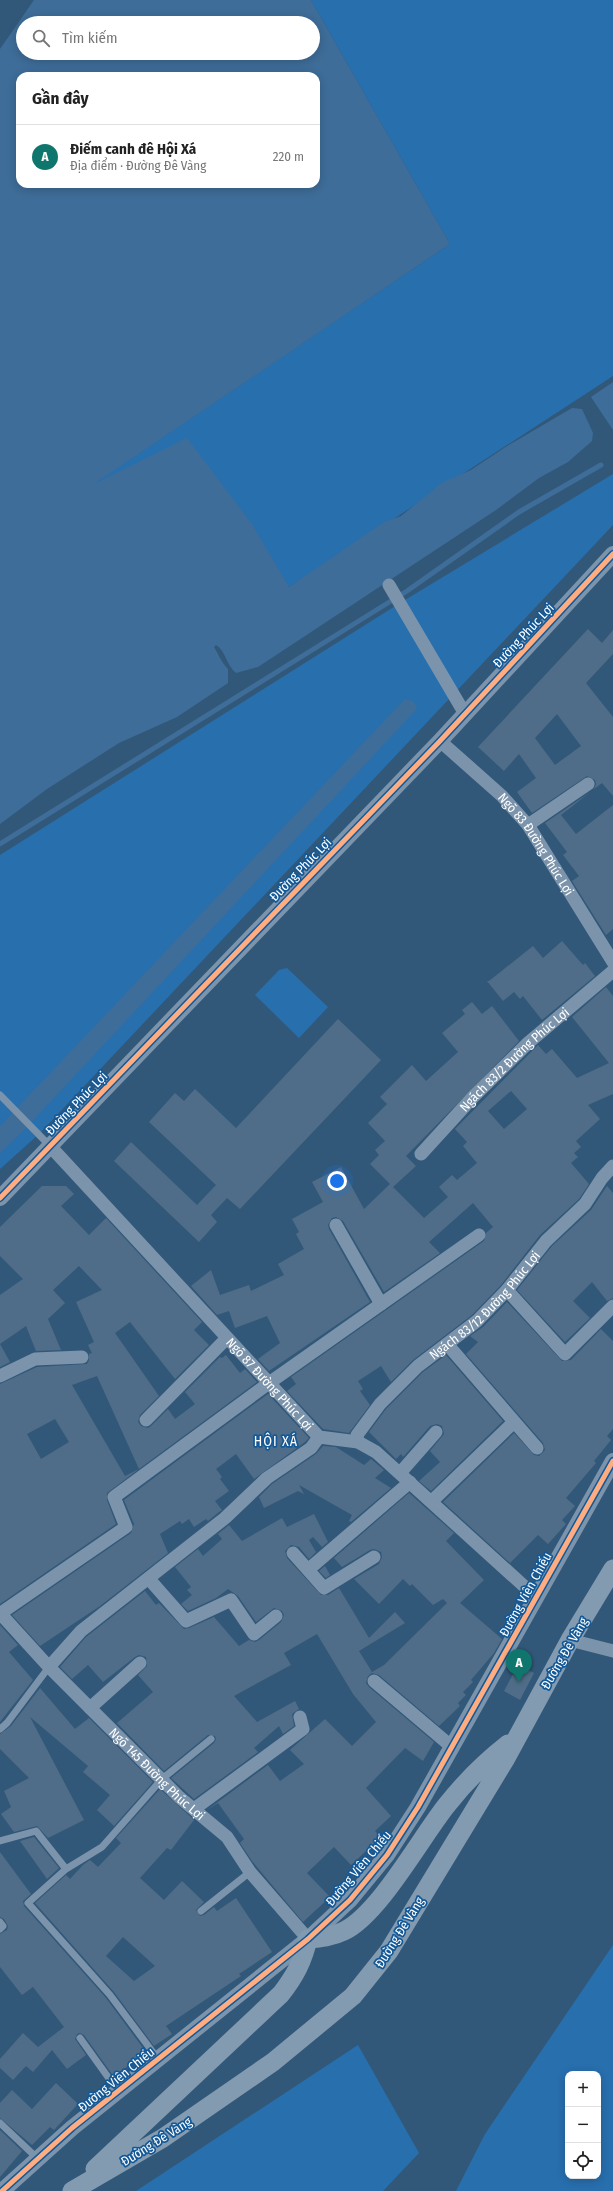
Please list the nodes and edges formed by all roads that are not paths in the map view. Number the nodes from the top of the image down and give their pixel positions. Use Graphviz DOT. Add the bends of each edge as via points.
graph roads {
  1 [pos="613,554"];
  2 [pos="391,589"];
  3 [pos="465,714"];
  4 [pos="440,741"];
  5 [pos="588,784"];
  6 [pos="528,824"];
  7 [pos="609,946"];
  8 [pos="613,962"];
  9 [pos="613,971"];
  10 [pos="1,1096"];
  11 [pos="50,1146"];
  12 [pos="421,1154"];
  13 [pos="613,1166"];
  14 [pos="0,1198"];
  15 [pos="336,1226"];
  16 [pos="479,1235"];
  17 [pos="507,1290"];
  18 [pos="380,1304"];
  19 [pos="613,1306"];
  20 [pos="227,1338"];
  21 [pos="447,1344"];
  22 [pos="82,1357"];
  23 [pos="0,1376"];
  24 [pos="269,1383"];
  25 [pos="146,1420"];
  26 [pos="514,1422"];
  27 [pos="436,1432"];
  28 [pos="319,1437"];
  29 [pos="358,1442"];
  30 [pos="537,1448"];
  31 [pos="613,1461"];
  32 [pos="400,1473"];
  33 [pos="410,1482"];
  34 [pos="432,1501"];
  35 [pos="293,1552"];
  36 [pos="374,1557"];
  37 [pos="309,1569"];
  38 [pos="613,1569"];
  39 [pos="149,1579"];
  40 [pos="538,1595"];
  41 [pos="0,1613"];
  42 [pos="276,1616"];
  43 [pos="570,1640"];
  44 [pos="613,1651"];
  45 [pos="140,1662"];
  46 [pos="49,1667"];
  47 [pos="374,1681"];
  48 [pos="90,1708"];
  49 [pos="300,1717"];
  50 [pos="0,1729"];
  51 [pos="517,1736"];
  52 [pos="211,1739"];
  53 [pos="452,1747"];
  54 [pos="162,1780"];
  55 [pos="194,1809"];
  56 [pos="0,1841"];
  57 [pos="66,1868"];
  58 [pos="250,1872"];
  59 [pos="201,1911"];
  60 [pos="0,1922"];
  61 [pos="0,1928"];
  62 [pos="308,1939"];
  63 [pos="80,2038"];
  64 [pos="158,2059"];
  65 [pos="118,2091"];
  66 [pos="0,2123"];
  67 [pos="37,2158"];
  68 [pos="2,2191"];
  69 [pos="72,2191"];
  1 -- 3 [label="street, Đường Phúc Lợi"];
  2 -- 3 [label="street"];
  3 -- 4 [label="street, Đường Phúc Lợi"];
  4 -- 6 [label="street, Ngõ 83 Đường Phúc Lợi" via="502,796"];
  4 -- 11 [label="street, Đường Phúc Lợi"];
  5 -- 6 [label="street"];
  6 -- 7 [label="street, Ngõ 83 Đường Phúc Lợi"];
  7 -- 8 [label="street, Ngõ 83 Đường Phúc Lợi"];
  9 -- 12 [label="street, Ngách 83/2 Đường Phúc Lợi" via="528,1043 473,1097"];
  10 -- 11 [label="lane"];
  11 -- 14 [label="street, Đường Phúc Lợi"];
  11 -- 20 [label="street, Ngõ 87 Đường Phúc Lợi"];
  13 -- 17 [label="street, Ngách 83/12 Đường Phúc Lợi" via="585,1204 546,1241"];
  15 -- 18 [label="street"];
  16 -- 18 [label="street"];
  17 -- 19 [label="street" via="565,1354"];
  17 -- 21 [label="street, Ngách 83/12 Đường Phúc Lợi" via="477,1321"];
  18 -- 24 [label="street"];
  20 -- 24 [label="street, Ngõ 87 Đường Phúc Lợi"];
  20 -- 25 [label="street"];
  21 -- 26 [label="street"];
  21 -- 29 [label="street, Ngách 83/12 Đường Phúc Lợi" via="418,1366 380,1404 357,1435"];
  22 -- 23 [label="street" via="35,1359"];
  24 -- 28 [label="street, Ngõ 87 Đường Phúc Lợi"];
  24 -- 41 [label="street" via="114,1497 126,1527"];
  26 -- 30 [label="street"];
  26 -- 34 [label="street"];
  27 -- 32 [label="street"];
  28 -- 29 [label="street, Ngõ 87 Đường Phúc Lợi"];
  28 -- 39 [label="street" via="311,1448 267,1478 225,1518"];
  29 -- 32 [label="street, Ngõ 87 Đường Phúc Lợi" via="376,1452"];
  31 -- 40 [label="street, Đường Viên Chiếu"];
  32 -- 33 [label="street, Ngõ 87 Đường Phúc Lợi"];
  33 -- 34 [label="street, Ngõ 87 Đường Phúc Lợi"];
  33 -- 37 [label="street"];
  34 -- 40 [label="street, Ngõ 87 Đường Phúc Lợi" via="525,1587"];
  35 -- 37 [label="street"];
  36 -- 37 [label="street" via="324,1588"];
  38 -- 43 [label="main road, Đường Đê Vàng"];
  39 -- 42 [label="street" via="186,1621 231,1600 254,1634"];
  39 -- 46 [label="street" via="81,1631"];
  40 -- 53 [label="street, Đường Viên Chiếu"];
  41 -- 46 [label="street, Ngõ 145 Đường Phúc Lợi"];
  43 -- 44 [label="street"];
  43 -- 51 [label="main road, Đường Đê Vàng"];
  45 -- 48 [label="street"];
  46 -- 48 [label="street, Ngõ 145 Đường Phúc Lợi"];
  46 -- 50 [label="lane"];
  47 -- 53 [label="street"];
  48 -- 54 [label="street, Ngõ 145 Đường Phúc Lợi"];
  49 -- 55 [label="street" via="303,1729"];
  51 -- 62 [label="main road" via="468,1779 380,1897 359,1919 345,1931"];
  51 -- 69 [label="main road, Đường Đê Vàng" via="389,1951 353,1996 273,2062 214,2104 144,2150"];
  52 -- 54 [label="lane"];
  53 -- 62 [label="street, Đường Viên Chiếu" via="387,1855 350,1900"];
  54 -- 55 [label="street, Ngõ 145 Đường Phúc Lợi"];
  54 -- 57 [label="lane" via="102,1847"];
  55 -- 58 [label="street, Ngõ 145 Đường Phúc Lợi" via="227,1837"];
  56 -- 57 [label="lane" via="36,1831"];
  57 -- 64 [label="lane" via="28,1903 110,1995"];
  58 -- 59 [label="lane"];
  58 -- 62 [label="street, Ngõ 145 Đường Phúc Lợi"];
  60 -- 61 [label="lane" via="3,1926"];
  62 -- 64 [label="street, Đường Viên Chiếu"];
  62 -- 69 [label="main road" via="303,1960 282,1994"];
  63 -- 65 [label="lane"];
  64 -- 65 [label="street, Đường Viên Chiếu"];
  65 -- 67 [label="street, Đường Viên Chiếu"];
  66 -- 67 [label="lane"];
  67 -- 68 [label="street, Đường Viên Chiếu"];
}
